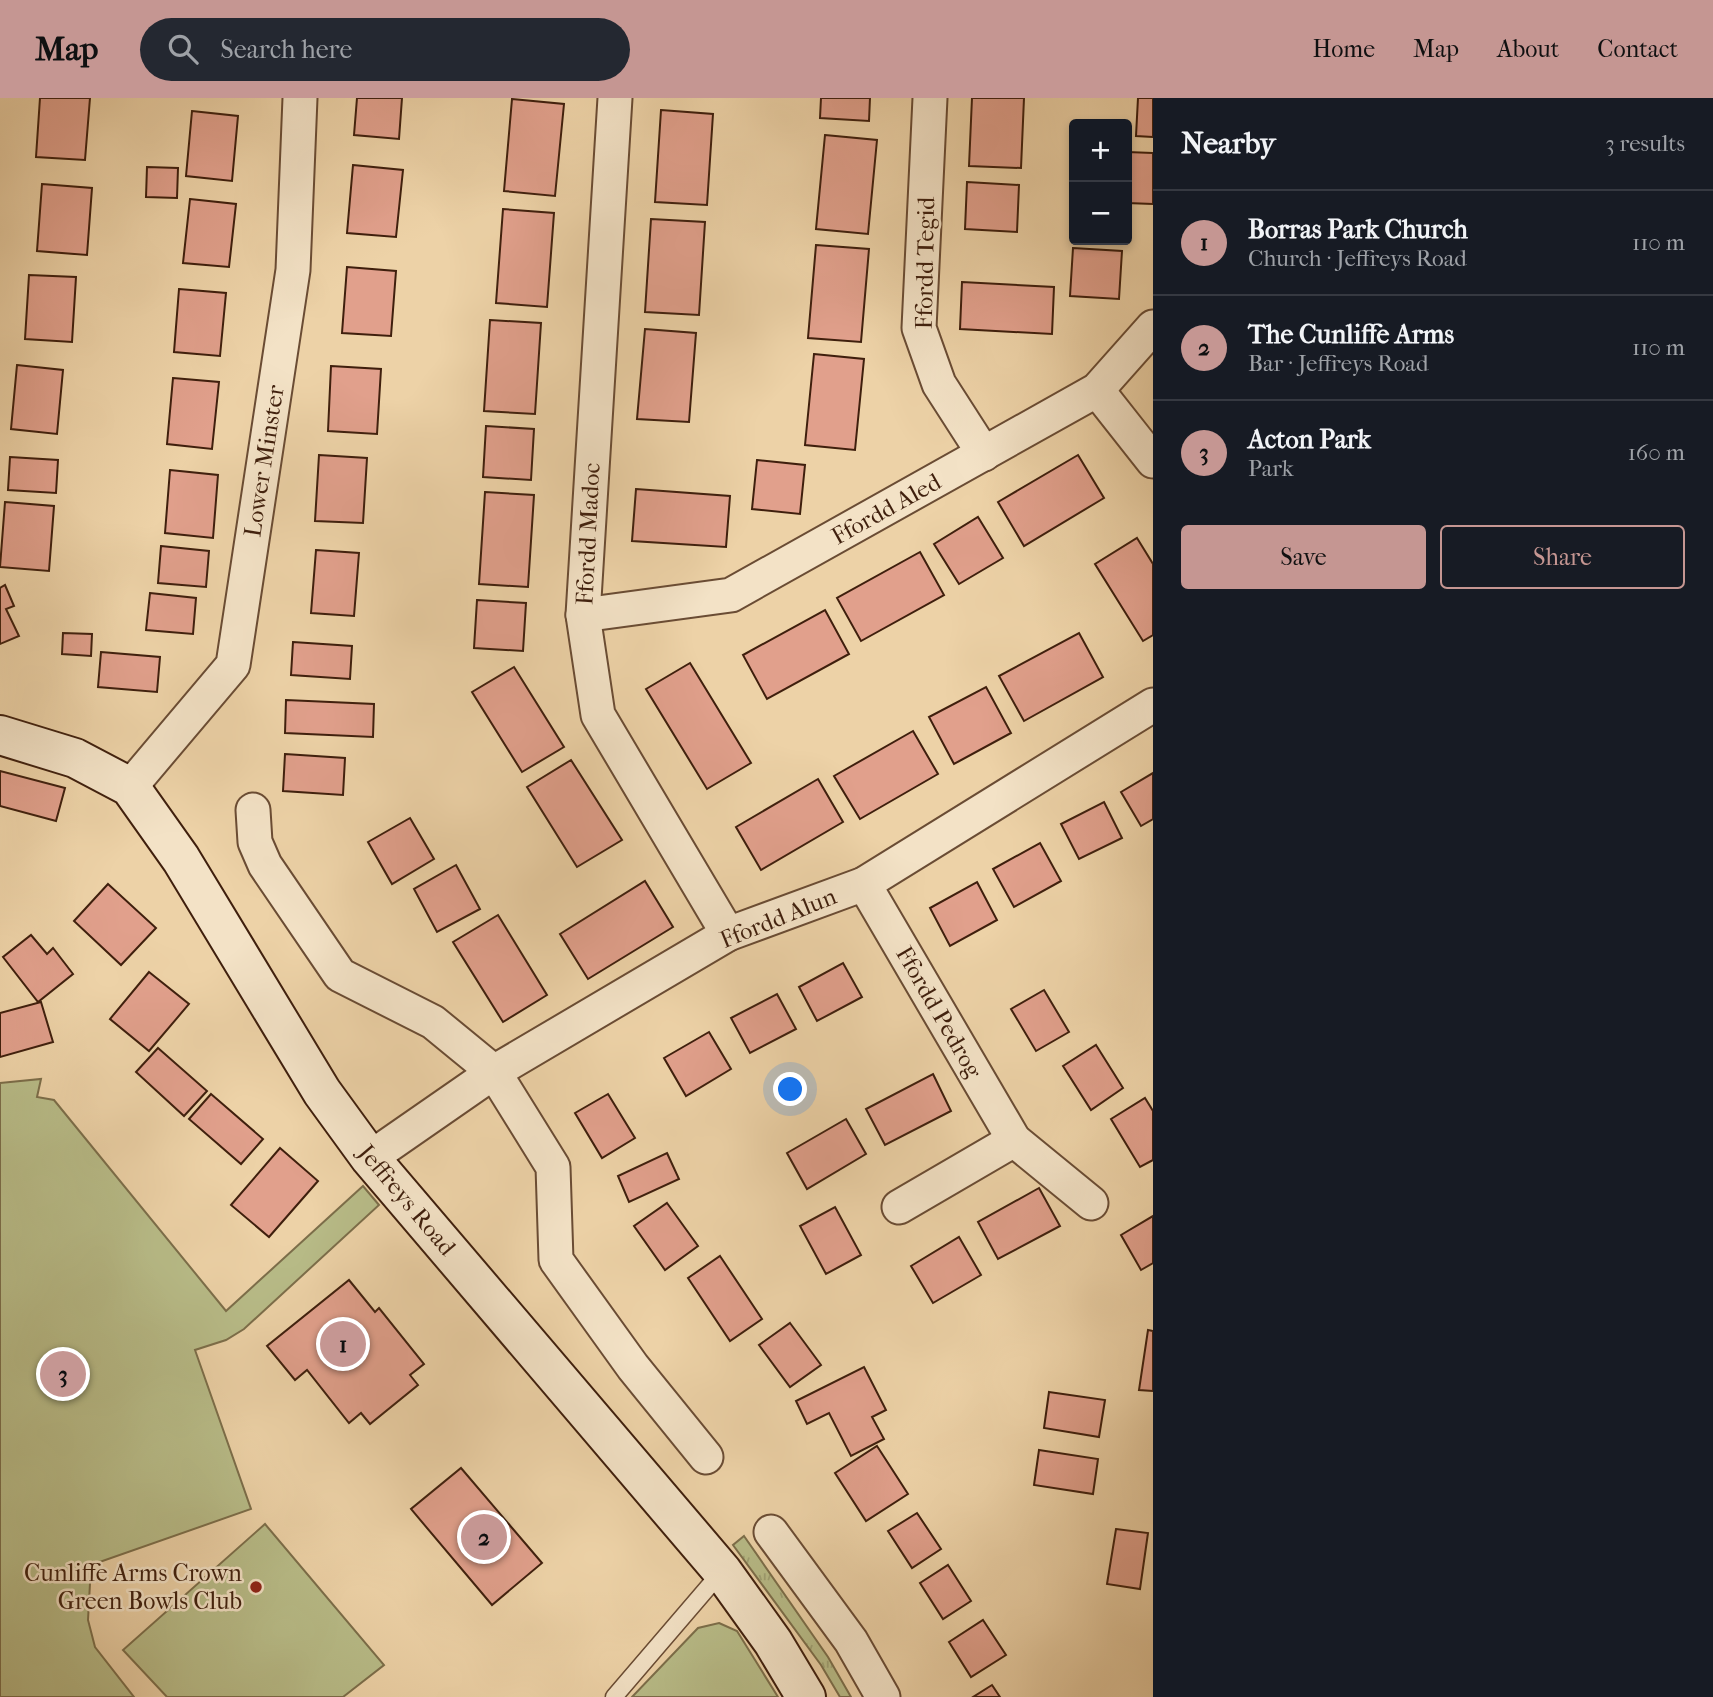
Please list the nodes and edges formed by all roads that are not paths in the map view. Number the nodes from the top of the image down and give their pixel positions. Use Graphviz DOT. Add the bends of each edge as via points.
graph roads {
  1 [pos="300,98"];
  2 [pos="615,98"];
  3 [pos="930,98"];
  4 [pos="1153,327"];
  5 [pos="1097,390"];
  6 [pos="984,454"];
  7 [pos="1153,461"];
  8 [pos="583,615"];
  9 [pos="1153,705"];
  10 [pos="0,735"];
  11 [pos="130,787"];
  12 [pos="253,810"];
  13 [pos="864,884"];
  14 [pos="728,934"];
  15 [pos="494,1072"];
  16 [pos="1014,1140"];
  17 [pos="370,1158"];
  18 [pos="1091,1203"];
  19 [pos="899,1207"];
  20 [pos="706,1457"];
  21 [pos="771,1532"];
  22 [pos="722,1571"];
  23 [pos="614,1697"];
  24 [pos="806,1697"];
  25 [pos="883,1697"];
  1 -- 11 [label="street, Lower Minster" via="293,270 233,666"];
  2 -- 8 [label="street, Ffordd Madoc"];
  3 -- 6 [label="street, Ffordd Tegid" via="919,328 939,384"];
  4 -- 5 [label="street, Ffordd Aled"];
  5 -- 6 [label="street, Ffordd Aled"];
  5 -- 7 [label="street"];
  6 -- 8 [label="street, Ffordd Aled" via="731,596"];
  8 -- 14 [label="street, Ffordd Madoc" via="598,715"];
  9 -- 13 [label="street, Ffordd Alun"];
  10 -- 11 [label="street, Jeffreys Road" via="75,758"];
  11 -- 17 [label="street, Jeffreys Road" via="181,859 322,1093"];
  12 -- 15 [label="street" via="255,842 265,865 340,975 433,1023"];
  13 -- 14 [label="street, Ffordd Alun"];
  13 -- 16 [label="street, Ffordd Pedrog"];
  14 -- 15 [label="street, Ffordd Alun"];
  15 -- 17 [label="street, Ffordd Alun"];
  15 -- 20 [label="street" via="553,1167 555,1260"];
  16 -- 18 [label="street, Ffordd Pedrog"];
  16 -- 19 [label="street"];
  17 -- 22 [label="street, Jeffreys Road"];
  21 -- 25 [label="street" via="851,1641"];
  22 -- 23 [label="lane"];
  22 -- 24 [label="street, Jeffreys Road" via="774,1642"];
}
